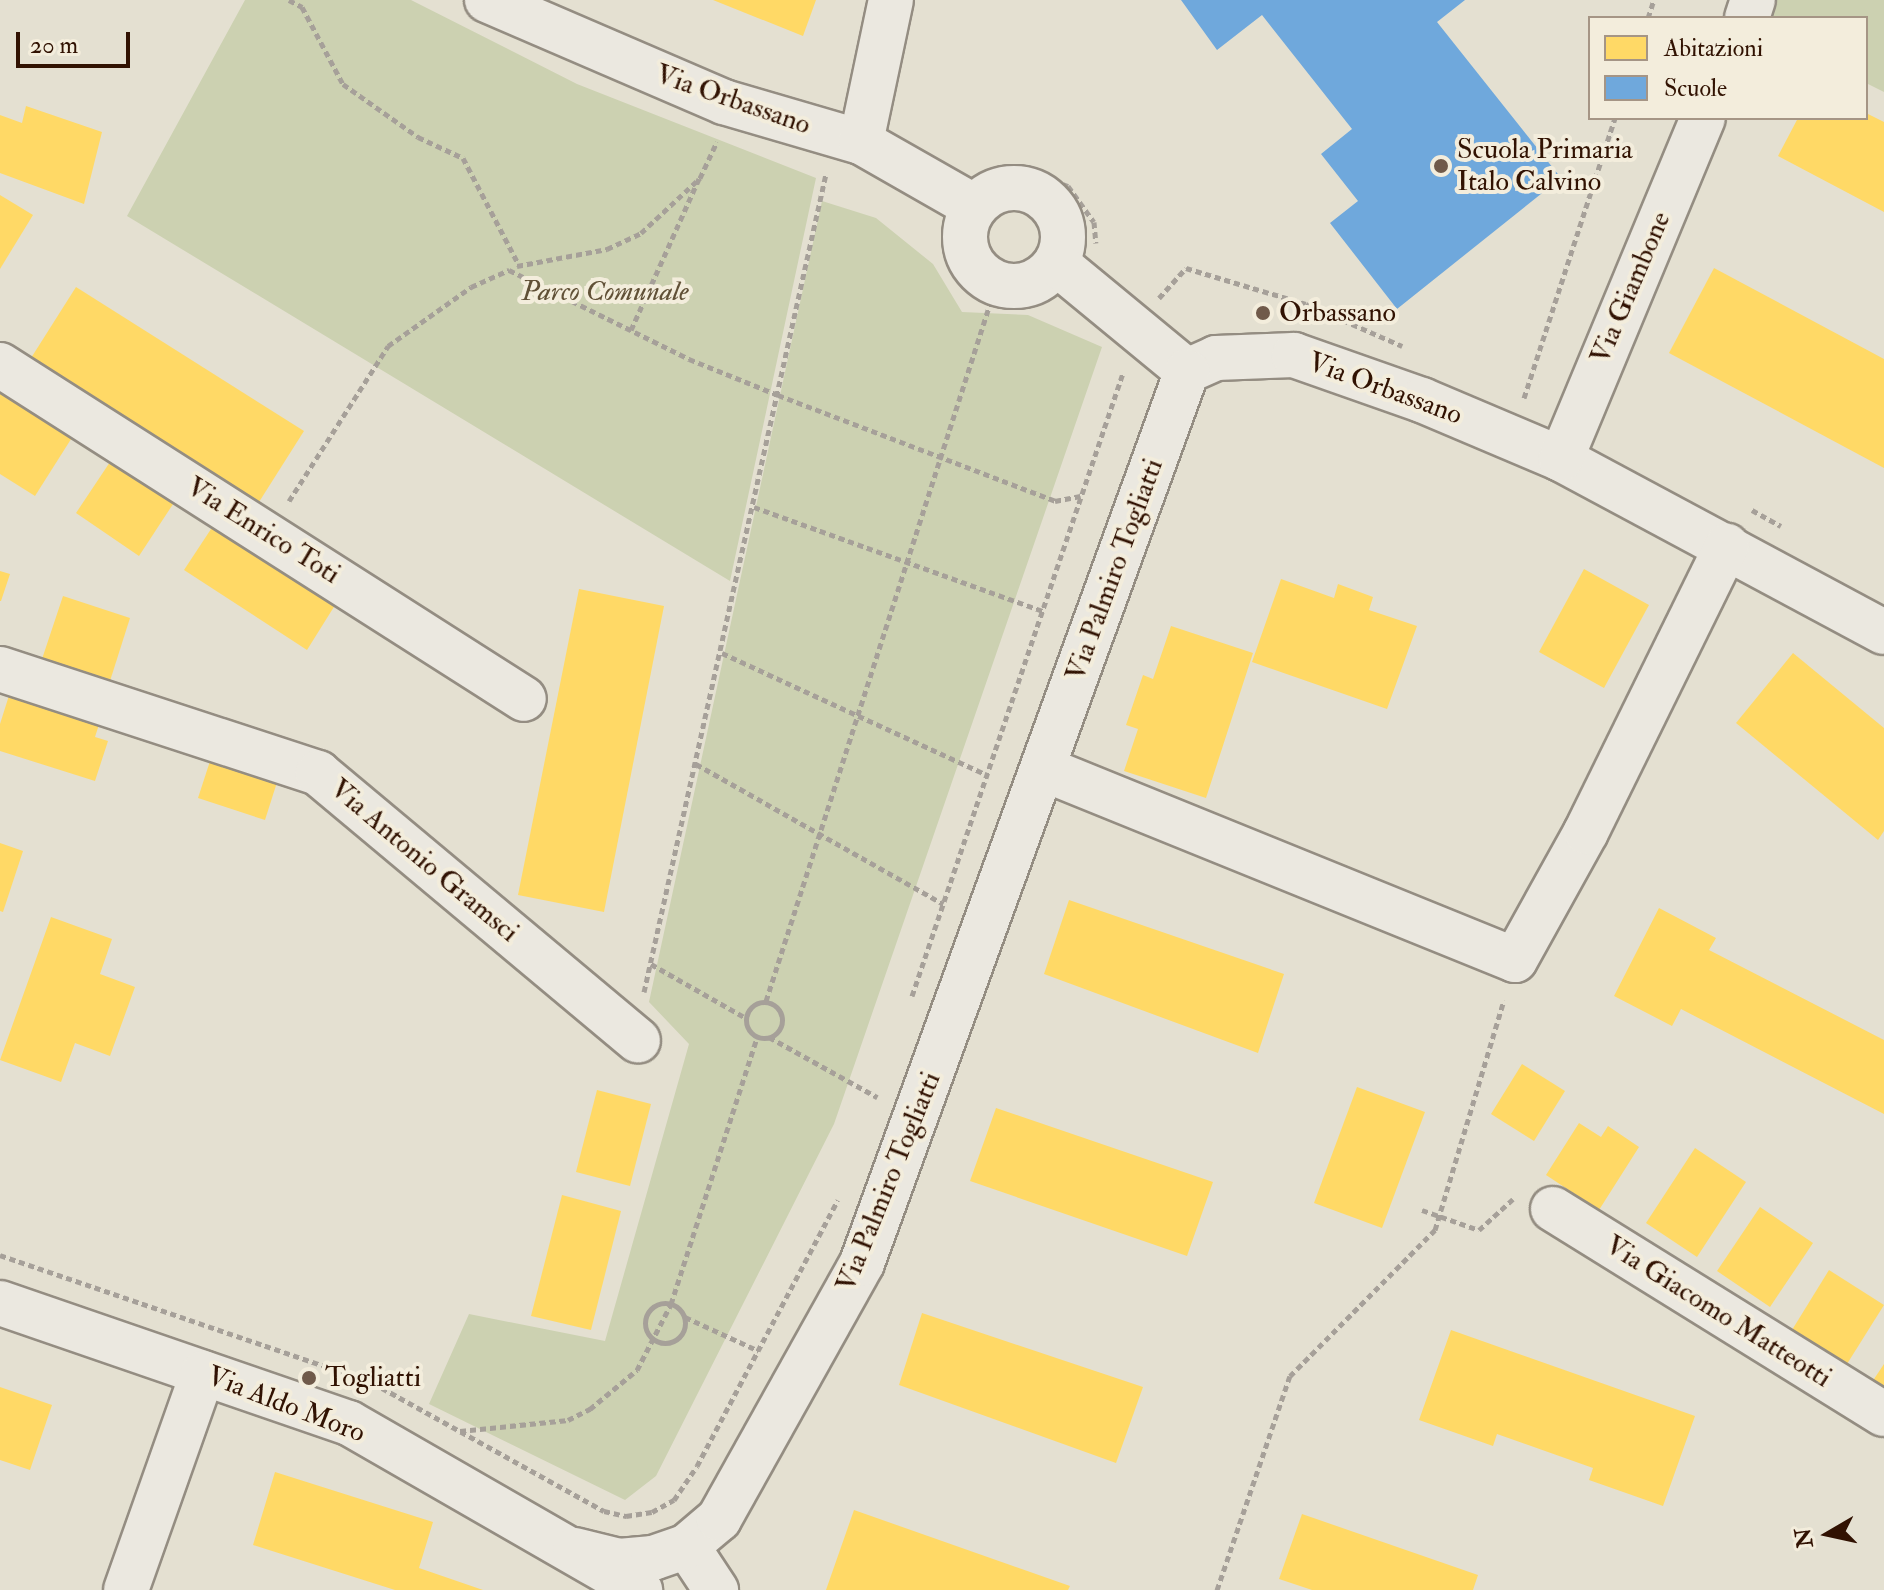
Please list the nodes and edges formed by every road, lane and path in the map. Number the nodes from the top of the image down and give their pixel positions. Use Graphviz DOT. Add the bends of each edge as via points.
graph roads {
  1 [pos="289,0"];
  2 [pos="487,0"];
  3 [pos="891,0"];
  4 [pos="732,104"];
  5 [pos="1614,120"];
  6 [pos="1702,120"];
  7 [pos="848,138"];
  8 [pos="700,178"];
  9 [pos="975,207"];
  10 [pos="1056,263"];
  11 [pos="519,265"];
  12 [pos="509,270"];
  13 [pos="997,282"];
  14 [pos="631,330"];
  15 [pos="0,365"];
  16 [pos="1126,366"];
  17 [pos="1187,371"];
  18 [pos="778,395"];
  19 [pos="1524,398"];
  20 [pos="945,458"];
  21 [pos="1561,459"];
  22 [pos="1081,496"];
  23 [pos="754,507"];
  24 [pos="299,512"];
  25 [pos="1727,546"];
  26 [pos="910,563"];
  27 [pos="1043,611"];
  28 [pos="1884,632"];
  29 [pos="722,653"];
  30 [pos="0,669"];
  31 [pos="524,699"];
  32 [pos="861,715"];
  33 [pos="696,764"];
  34 [pos="1044,769"];
  35 [pos="987,775"];
  36 [pos="822,836"];
  37 [pos="943,904"];
  38 [pos="1515,960"];
  39 [pos="651,964"];
  40 [pos="766,1001"];
  41 [pos="908,1007"];
  42 [pos="746,1018"];
  43 [pos="629,1033"];
  44 [pos="757,1037"];
  45 [pos="769,1037"];
  46 [pos="882,1082"];
  47 [pos="877,1097"];
  48 [pos="873,1110"];
  49 [pos="843,1191"];
  50 [pos="1553,1209"];
  51 [pos="1422,1210"];
  52 [pos="1439,1216"];
  53 [pos="0,1255"];
  54 [pos="0,1303"];
  55 [pos="671,1304"];
  56 [pos="684,1317"];
  57 [pos="656,1341"];
  58 [pos="759,1351"];
  59 [pos="203,1373"];
  60 [pos="1884,1414"];
  61 [pos="459,1431"];
  62 [pos="687,1546"];
  63 [pos="575,1550"];
  64 [pos="126,1590"];
  65 [pos="640,1590"];
  66 [pos="716,1590"];
  67 [pos="1217,1590"];
  1 -- 11 [label="path" via="302,7 343,84 429,144 463,158"];
  2 -- 4 [label="street, Via Orbassano"];
  3 -- 7 [label="street"];
  4 -- 7 [label="street, Via Orbassano"];
  4 -- 8 [label="path"];
  5 -- 19 [label="path"];
  6 -- 21 [label="street, Via Giambone"];
  7 -- 9 [label="street, Via Orbassano"];
  7 -- 18 [label="path"];
  8 -- 11 [label="path" via="626,241"];
  8 -- 14 [label="path"];
  9 -- 10 [label="street" via="994,191 1016,187 1041,195 1062,223 1063,247"];
  9 -- 13 [label="street" via="966,246 974,265"];
  10 -- 13 [label="street" via="1033,283"];
  10 -- 17 [label="street"];
  11 -- 12 [label="path"];
  12 -- 14 [label="path"];
  12 -- 24 [label="path" via="471,287 388,346 287,504"];
  13 -- 20 [label="path"];
  14 -- 18 [label="path"];
  15 -- 31 [label="street, Via Enrico Toti"];
  16 -- 22 [label="path"];
  17 -- 21 [label="street, Via Orbassano" via="1216,358 1294,355 1422,400"];
  17 -- 34 [label="street, Via Palmiro Togliatti"];
  18 -- 20 [label="path"];
  18 -- 23 [label="path"];
  20 -- 22 [label="path" via="1055,501"];
  20 -- 26 [label="path"];
  21 -- 25 [label="street, Via Orbassano"];
  22 -- 27 [label="path"];
  23 -- 26 [label="path"];
  23 -- 29 [label="path"];
  25 -- 28 [label="street, Via Orbassano"];
  25 -- 38 [label="street" via="1586,832"];
  26 -- 27 [label="path"];
  26 -- 32 [label="path"];
  27 -- 35 [label="path"];
  29 -- 32 [label="path"];
  29 -- 33 [label="path"];
  30 -- 43 [label="street, Via Antonio Gramsci" via="318,773"];
  32 -- 35 [label="path"];
  32 -- 36 [label="path"];
  33 -- 36 [label="path"];
  33 -- 39 [label="path"];
  34 -- 38 [label="street"];
  34 -- 62 [label="street, Via Palmiro Togliatti" via="862,1263 739,1487 719,1519"];
  35 -- 37 [label="path"];
  36 -- 37 [label="path"];
  36 -- 40 [label="path"];
  37 -- 41 [label="path"];
  38 -- 52 [label="path"];
  39 -- 42 [label="path"];
  39 -- 43 [label="path"];
  40 -- 42 [label="path" via="755,1004"];
  40 -- 45 [label="path" via="782,1018"];
  42 -- 44 [label="path"];
  44 -- 45 [label="path"];
  44 -- 55 [label="path"];
  45 -- 47 [label="path"];
  46 -- 47 [label="path"];
  47 -- 48 [label="path"];
  49 -- 58 [label="path"];
  50 -- 52 [label="path" via="1523,1191 1479,1230"];
  50 -- 60 [label="street, Via Giacomo Matteotti"];
  51 -- 52 [label="path"];
  52 -- 67 [label="path" via="1435,1230 1290,1376"];
  53 -- 61 [label="path" via="373,1383"];
  54 -- 59 [label="street, Via Aldo Moro"];
  55 -- 56 [label="path"];
  55 -- 57 [label="path"];
  55 -- 57 [label="path" via="657,1304 647,1313 645,1326"];
  56 -- 57 [label="path" via="680,1336 669,1343"];
  56 -- 58 [label="path"];
  57 -- 61 [label="path" via="614,1391 568,1420"];
  58 -- 61 [label="path" via="697,1466 674,1500 652,1512 604,1511"];
  59 -- 63 [label="street, Via Aldo Moro" via="349,1423"];
  59 -- 64 [label="street"];
  62 -- 63 [label="street, Via Palmiro Togliatti" via="653,1558 619,1561"];
  62 -- 66 [label="street"];
  63 -- 65 [label="street, Via Aldo Moro"];
}
